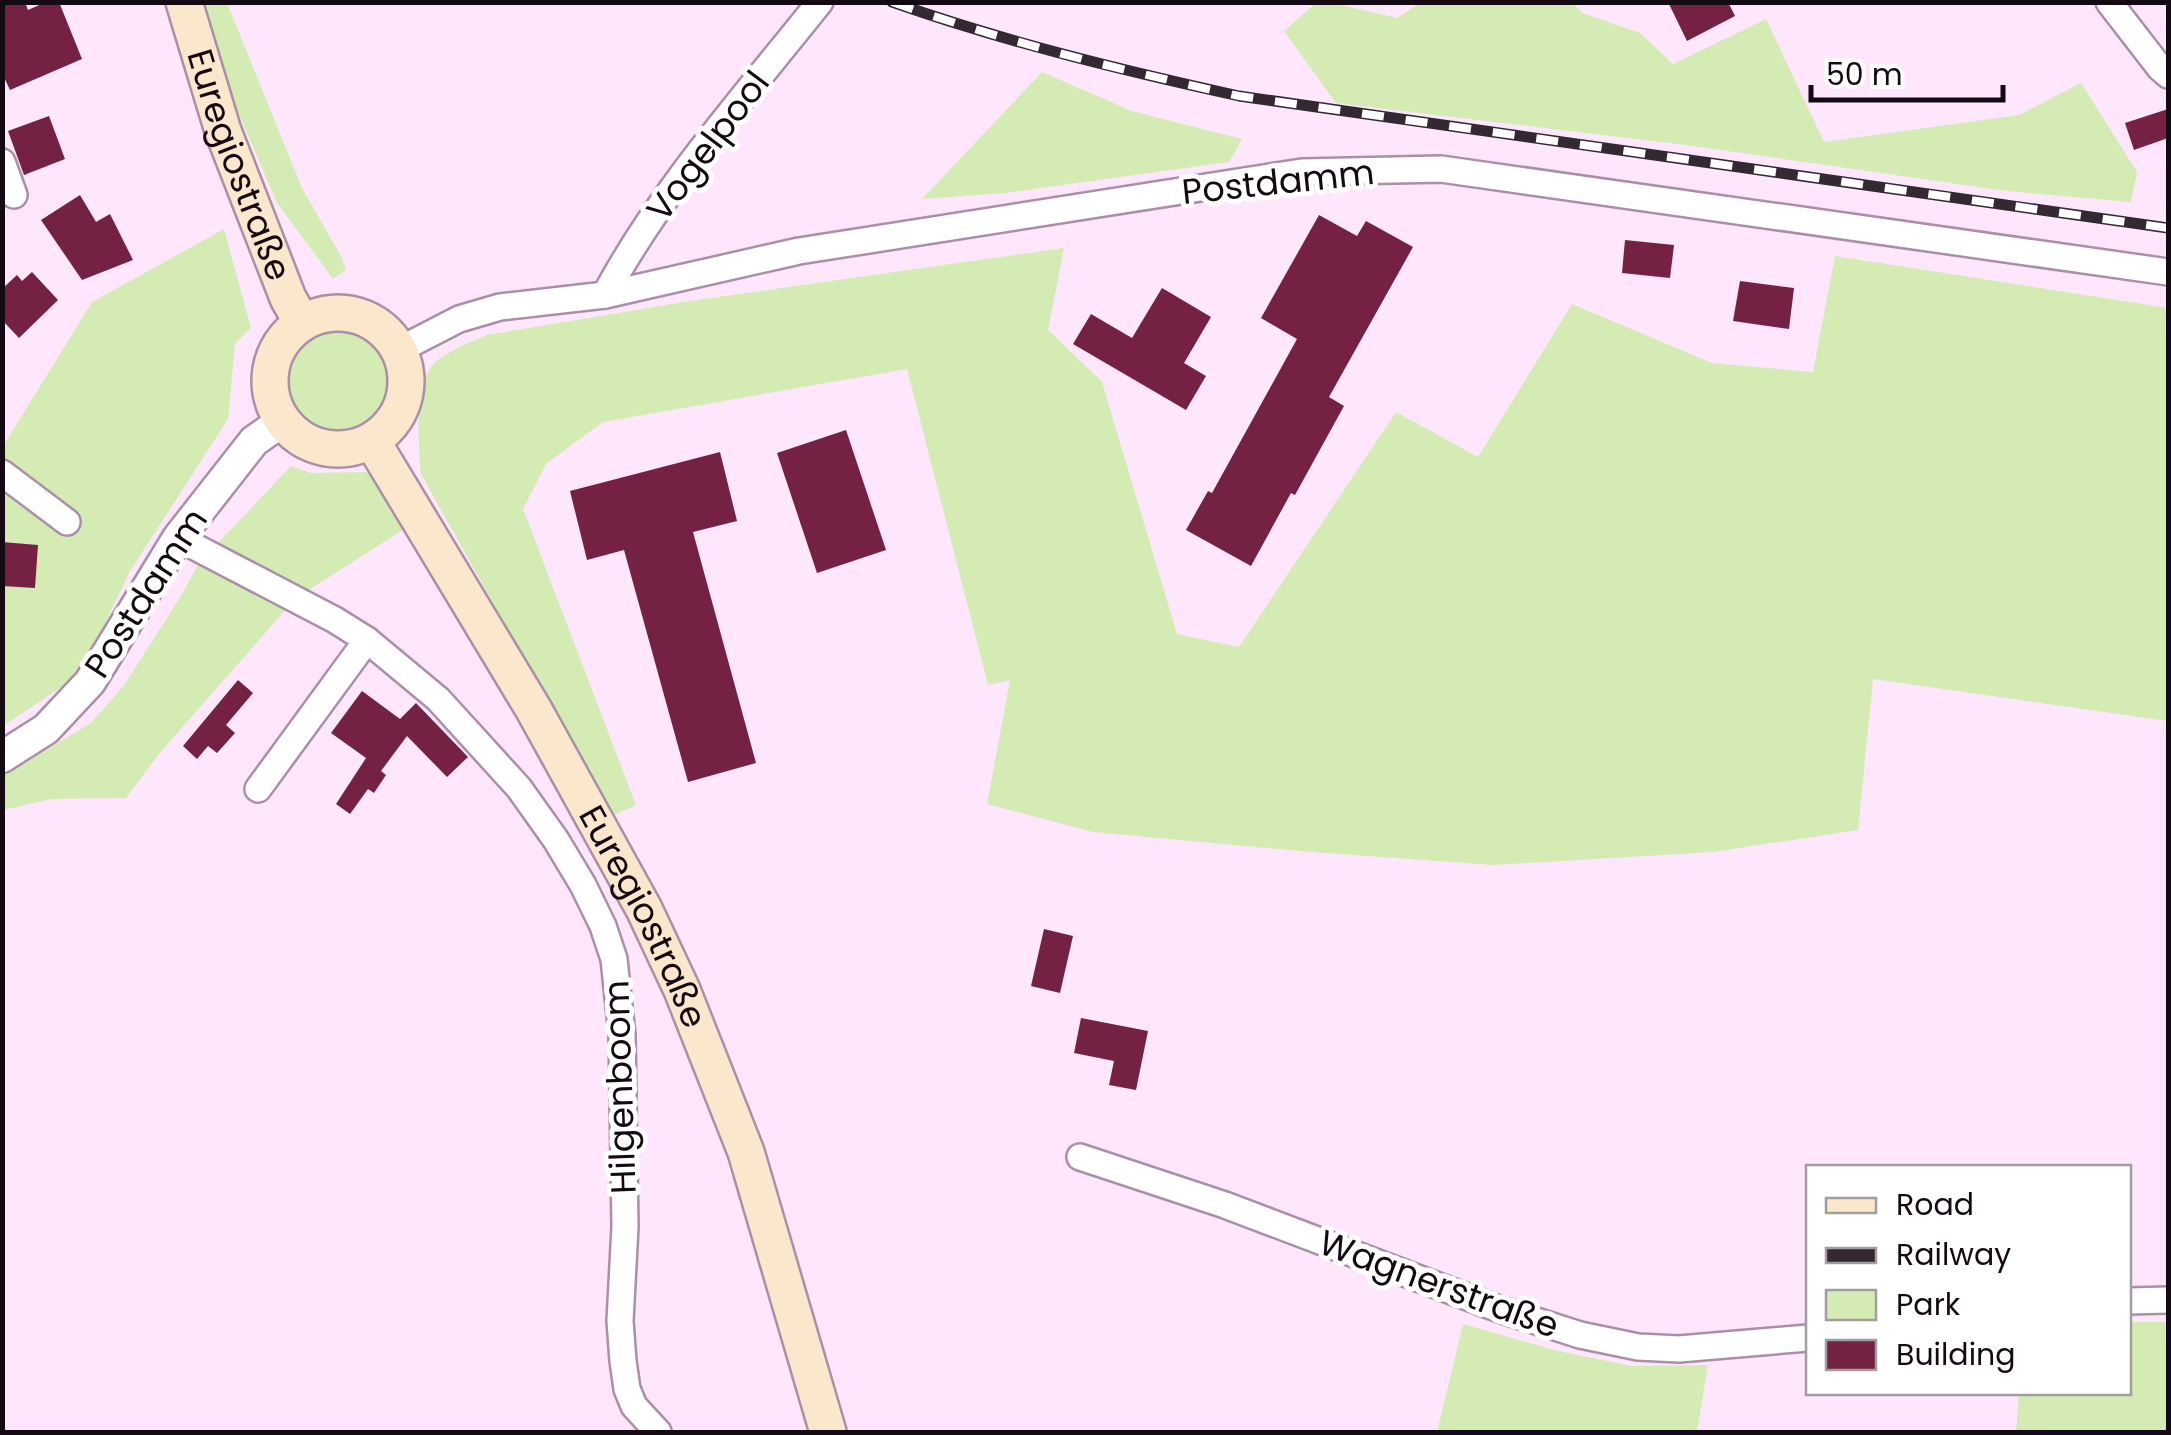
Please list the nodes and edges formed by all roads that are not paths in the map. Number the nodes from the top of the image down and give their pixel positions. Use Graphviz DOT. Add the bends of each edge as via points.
graph roads {
  1 [pos="184,2"];
  2 [pos="820,2"];
  3 [pos="2109,2"];
  4 [pos="2168,75"];
  5 [pos="2,162"];
  6 [pos="14,195"];
  7 [pos="2168,272"];
  8 [pos="605,295"];
  9 [pos="302,323"];
  10 [pos="399,350"];
  11 [pos="282,422"];
  12 [pos="372,441"];
  13 [pos="2,473"];
  14 [pos="68,522"];
  15 [pos="178,538"];
  16 [pos="367,640"];
  17 [pos="2,757"];
  18 [pos="258,789"];
  19 [pos="1080,1158"];
  20 [pos="2131,1300"];
  21 [pos="2168,1300"];
  22 [pos="1806,1338"];
  23 [pos="658,1432"];
  24 [pos="828,1432"];
  1 -- 9 [label="main road, Euregiostraße" via="223,131"];
  2 -- 8 [label="street, Vogelpool" via="664,202"];
  3 -- 4 [label="street"];
  5 -- 6 [label="street"];
  7 -- 8 [label="street, Postdamm" via="1441,169 1302,172 798,251"];
  8 -- 10 [label="street, Postdamm" via="500,307 459,319"];
  9 -- 10 [label="main road" via="346,313 386,332"];
  9 -- 11 [label="main road" via="284,337 268,379"];
  10 -- 12 [label="main road" via="406,370 400,411"];
  11 -- 12 [label="main road" via="313,446 334,450"];
  11 -- 15 [label="street, Postdamm" via="254,441"];
  12 -- 24 [label="main road, Euregiostraße" via="542,725 682,990 746,1152"];
  13 -- 14 [label="street"];
  15 -- 16 [label="street, Hilgenboom"];
  15 -- 17 [label="street, Postdamm" via="90,682 46,728"];
  16 -- 18 [label="street"];
  16 -- 23 [label="street, Hilgenboom" via="438,699 519,788 603,926 614,959 622,1036 622,1361 634,1406"];
  19 -- 22 [label="street, Wagnerstraße" via="1580,1335 1679,1350"];
  20 -- 21 [label="street"];
}
